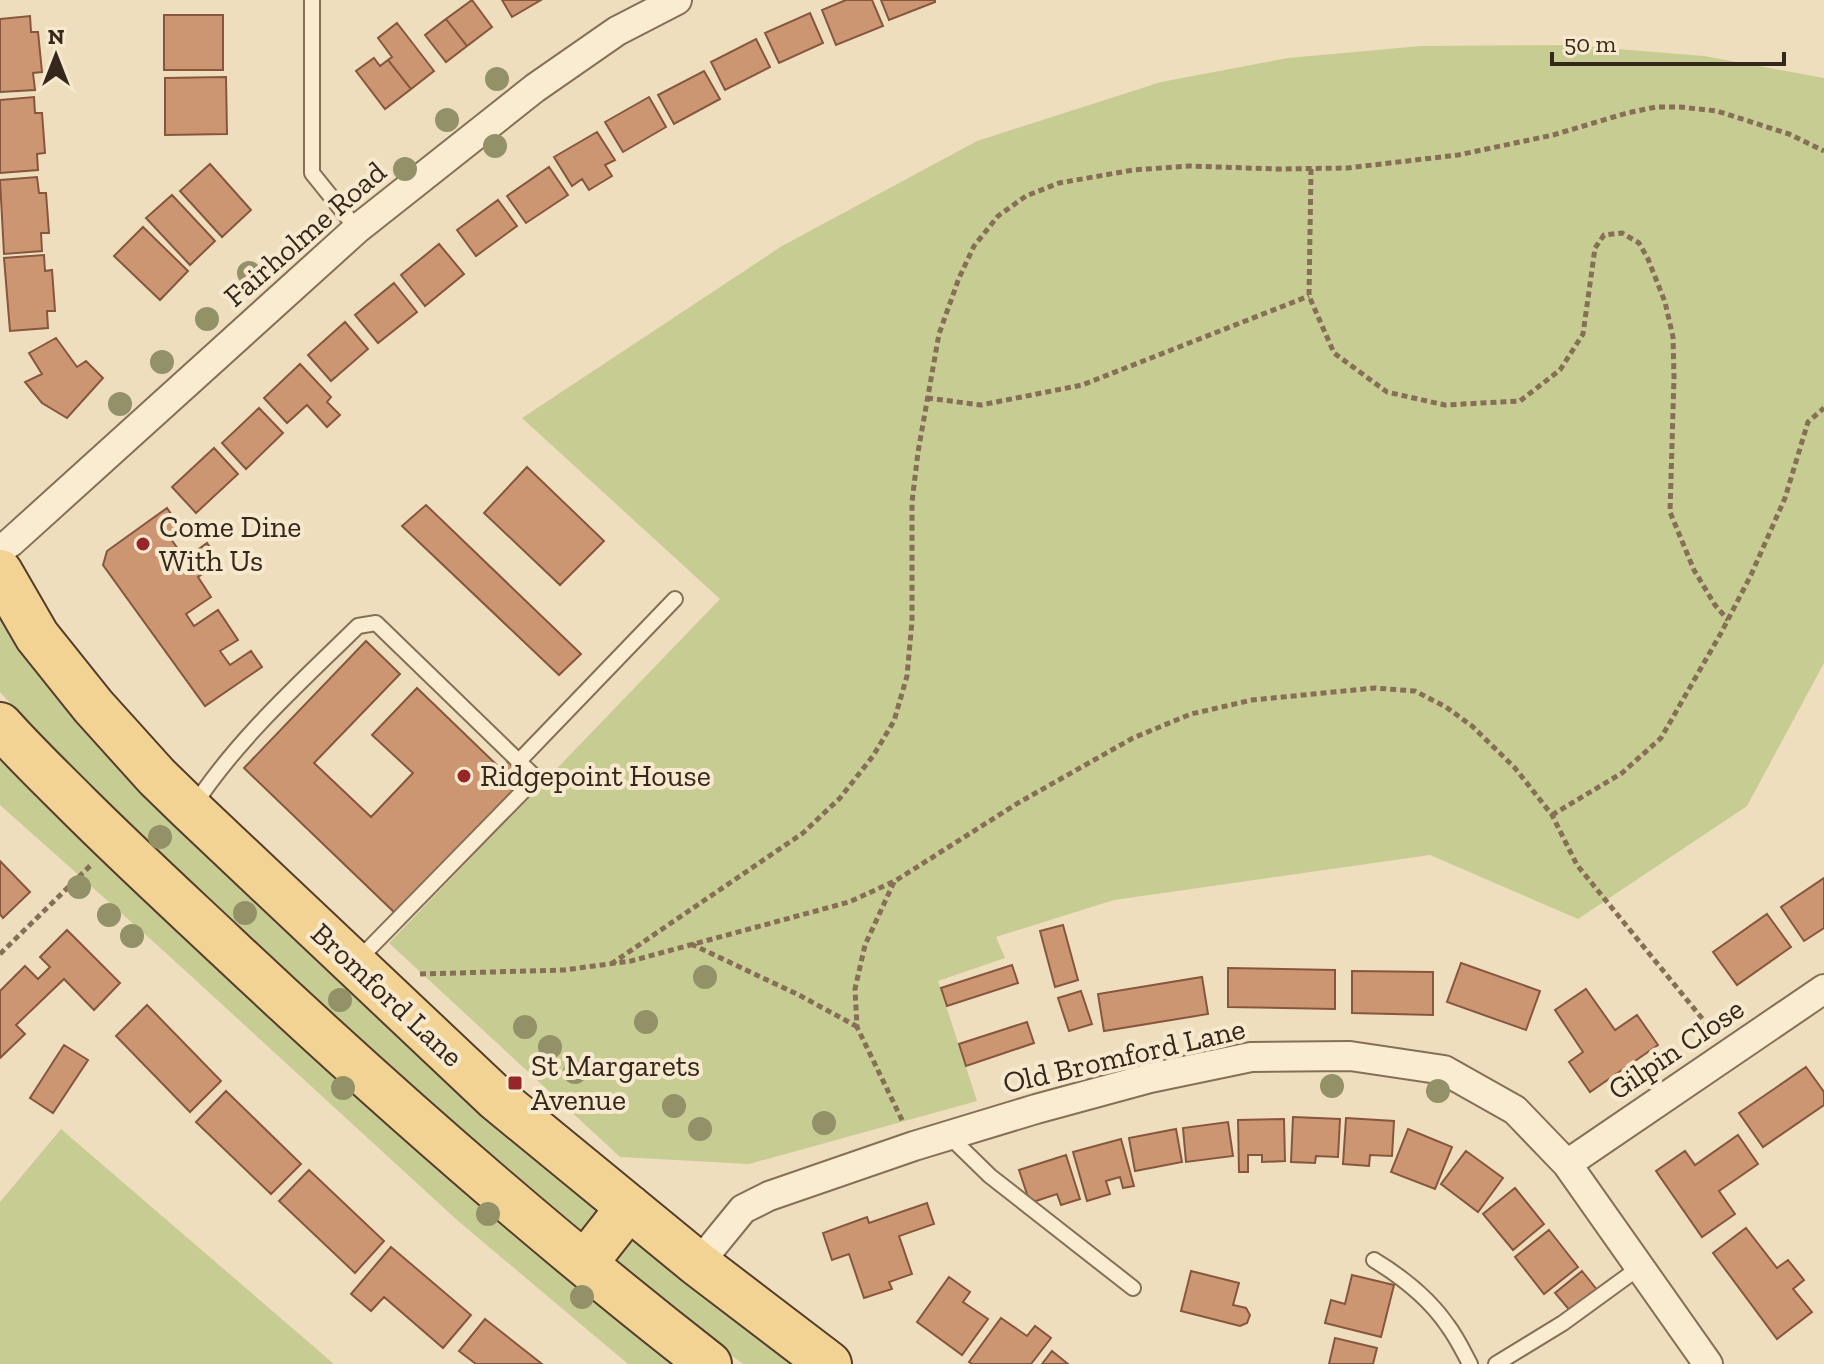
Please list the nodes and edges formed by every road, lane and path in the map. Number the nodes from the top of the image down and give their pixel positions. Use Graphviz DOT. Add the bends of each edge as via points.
graph roads {
  1 [pos="312,0"];
  2 [pos="677,0"];
  3 [pos="1824,151"];
  4 [pos="1311,169"];
  5 [pos="357,229"];
  6 [pos="1309,296"];
  7 [pos="927,398"];
  8 [pos="1824,408"];
  9 [pos="0,550"];
  10 [pos="0,572"];
  11 [pos="675,599"];
  12 [pos="1728,620"];
  13 [pos="0,725"];
  14 [pos="519,761"];
  15 [pos="191,810"];
  16 [pos="1552,815"];
  17 [pos="114,841"];
  18 [pos="895,881"];
  19 [pos="691,944"];
  20 [pos="0,954"];
  21 [pos="611,964"];
  22 [pos="360,969"];
  23 [pos="1824,989"];
  24 [pos="857,1027"];
  25 [pos="1730,1053"];
  26 [pos="949,1136"];
  27 [pos="914,1146"];
  28 [pos="1567,1164"];
  29 [pos="629,1207"];
  30 [pos="1374,1260"];
  31 [pos="585,1263"];
  32 [pos="698,1264"];
  33 [pos="1640,1267"];
  34 [pos="1133,1288"];
  35 [pos="709,1364"];
  36 [pos="829,1364"];
  37 [pos="1470,1364"];
  38 [pos="1496,1364"];
  39 [pos="1708,1364"];
  1 -- 5 [label="lane" via="312,173"];
  2 -- 5 [label="street, Fairholme Road" via="617,31 535,88"];
  3 -- 4 [label="path" via="1717,111 1656,107 1458,155"];
  4 -- 6 [label="path"];
  4 -- 7 [label="path" via="1133,170 1059,183 1026,196 998,216 974,246 939,334"];
  5 -- 9 [label="street, Fairholme Road"];
  6 -- 7 [label="path" via="1082,385 981,405"];
  6 -- 12 [label="path" via="1334,353 1387,392 1445,405 1520,401 1560,370 1583,334 1595,248 1604,235 1622,233 1639,243 1665,302 1673,337 1670,512 1694,570"];
  7 -- 21 [label="path" via="912,502 907,676 894,721 840,798 803,833"];
  8 -- 12 [label="path" via="1808,422 1785,498"];
  10 -- 15 [label="main road, Bromford Lane" via="37,636 93,706"];
  11 -- 14 [label="lane"];
  12 -- 16 [label="path" via="1661,738 1622,773"];
  13 -- 17 [label="main road"];
  14 -- 15 [label="lane" via="376,623 358,626 257,725"];
  14 -- 22 [label="lane" via="536,778"];
  15 -- 22 [label="main road, Bromford Lane"];
  16 -- 18 [label="path" via="1472,726 1415,691 1375,688 1252,700 1191,714 1133,738"];
  16 -- 25 [label="path" via="1577,865"];
  17 -- 20 [label="path"];
  17 -- 31 [label="main road" via="278,995"];
  18 -- 19 [label="path" via="849,902"];
  18 -- 24 [label="path" via="865,945 855,989"];
  19 -- 21 [label="path"];
  19 -- 24 [label="path"];
  21 -- 22 [label="path" via="564,970"];
  22 -- 29 [label="main road, Bromford Lane" via="497,1099"];
  23 -- 25 [label="street, Gilpin Close"];
  24 -- 27 [label="path"];
  25 -- 28 [label="street, Gilpin Close"];
  26 -- 27 [label="street, Old Bromford Lane"];
  26 -- 28 [label="street, Old Bromford Lane" via="1150,1078 1251,1057 1350,1056 1444,1070 1515,1110"];
  26 -- 34 [label="lane" via="990,1176"];
  27 -- 32 [label="street, Old Bromford Lane" via="743,1209"];
  28 -- 33 [label="street, Old Bromford Lane"];
  29 -- 31 [label="main road"];
  29 -- 32 [label="main road, Bromford Lane"];
  30 -- 37 [label="lane" via="1421,1294 1448,1325"];
  31 -- 35 [label="main road"];
  32 -- 36 [label="main road, Bromford Lane"];
  33 -- 38 [label="lane"];
  33 -- 39 [label="street, Old Bromford Lane"];
}
